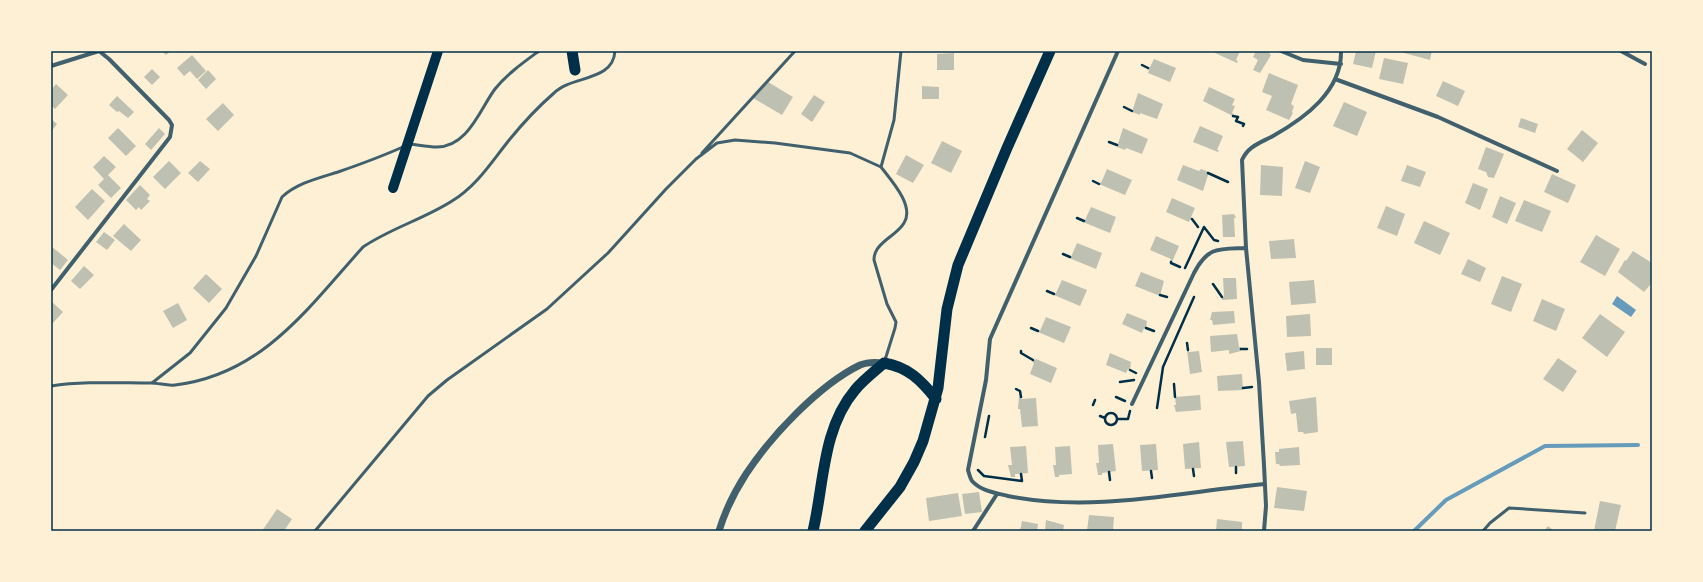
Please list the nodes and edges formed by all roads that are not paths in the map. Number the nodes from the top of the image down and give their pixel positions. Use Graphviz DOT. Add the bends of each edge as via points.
graph roads {
  1 [pos="99,51"];
  2 [pos="438,51"];
  3 [pos="539,51"];
  4 [pos="615,51"];
  5 [pos="795,51"];
  6 [pos="901,51"];
  7 [pos="1050,51"];
  8 [pos="1118,51"];
  9 [pos="1281,51"];
  10 [pos="1341,51"];
  11 [pos="1621,51"];
  12 [pos="570,52"];
  13 [pos="1341,64"];
  14 [pos="1645,64"];
  15 [pos="51,66"];
  16 [pos="575,70"];
  17 [pos="1335,79"];
  18 [pos="408,144"];
  19 [pos="696,159"];
  20 [pos="881,167"];
  21 [pos="1557,171"];
  22 [pos="393,188"];
  23 [pos="1246,248"];
  24 [pos="51,290"];
  25 [pos="884,363"];
  26 [pos="152,383"];
  27 [pos="51,386"];
  28 [pos="936,399"];
  29 [pos="1132,404"];
  30 [pos="1264,484"];
  31 [pos="997,494"];
  32 [pos="1585,513"];
  33 [pos="315,531"];
  34 [pos="719,531"];
  35 [pos="813,531"];
  36 [pos="865,531"];
  37 [pos="973,531"];
  38 [pos="1264,531"];
  39 [pos="1483,531"];
  1 -- 15 [label="street"];
  1 -- 24 [label="street" via="169,120 172,132"];
  2 -- 18 [label="main road"];
  3 -- 18 [label="lane" via="497,87 476,121 454,142 438,147"];
  4 -- 26 [label="lane" via="606,70 598,75 568,83 554,92 521,126 480,177 452,202 363,247 297,319 266,348 238,367 205,378 174,385"];
  5 -- 19 [label="lane"];
  6 -- 20 [label="lane" via="894,120"];
  7 -- 28 [label="highway" via="958,265 947,309"];
  8 -- 31 [label="street" via="990,339 983,396 968,470 971,480 978,486"];
  9 -- 13 [label="street" via="1312,62"];
  10 -- 13 [label="street"];
  11 -- 14 [label="street"];
  12 -- 16 [label="highway"];
  13 -- 17 [label="street"];
  17 -- 21 [label="street" via="1438,117"];
  17 -- 23 [label="street" via="1324,96 1302,118 1254,145 1245,154 1242,160"];
  18 -- 22 [label="main road"];
  18 -- 26 [label="lane" via="380,158 289,190 282,197 256,256 226,308 190,353"];
  19 -- 20 [label="lane" via="717,143 735,140 850,153"];
  19 -- 33 [label="lane" via="608,253 547,309 428,396"];
  20 -- 25 [label="lane" via="900,193 906,205 907,216 904,224 874,255 885,297 896,322"];
  23 -- 29 [label="street" via="1217,249 1204,255"];
  23 -- 30 [label="street" via="1259,382"];
  25 -- 28 [label="highway" via="895,364 914,374"];
  25 -- 34 [label="street" via="860,365 804,406 775,437 747,473"];
  25 -- 35 [label="highway" via="854,391 842,410 831,436 823,464"];
  26 -- 27 [label="lane"];
  28 -- 36 [label="highway" via="914,462 900,487"];
  30 -- 31 [label="street" via="1174,496 1068,503"];
  30 -- 38 [label="street"];
  31 -- 37 [label="street"];
  32 -- 39 [label="lane" via="1509,508"];
}
